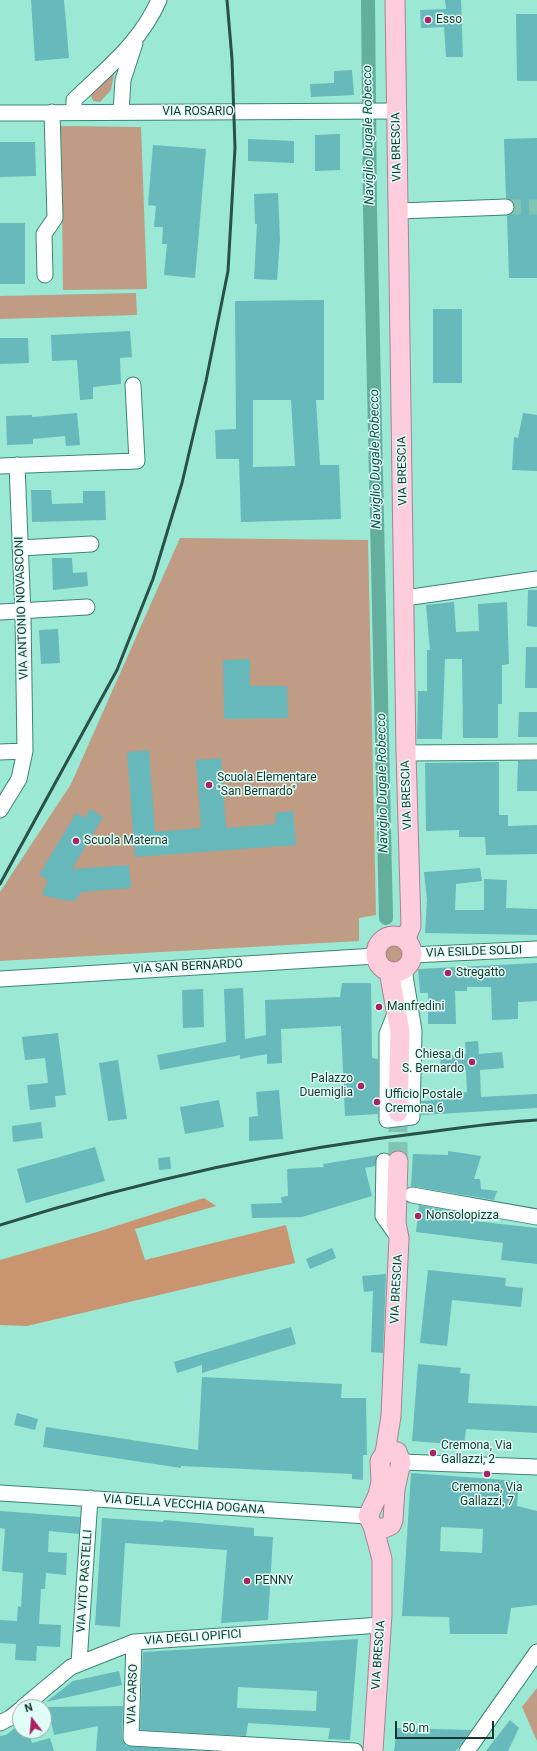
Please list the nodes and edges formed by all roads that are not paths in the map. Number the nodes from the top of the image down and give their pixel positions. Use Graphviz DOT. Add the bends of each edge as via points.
graph roads {
  1 [pos="159,0"];
  2 [pos="395,0"];
  3 [pos="136,40"];
  4 [pos="396,111"];
  5 [pos="52,112"];
  6 [pos="74,112"];
  7 [pos="121,112"];
  8 [pos="0,113"];
  9 [pos="506,207"];
  10 [pos="399,211"];
  11 [pos="46,275"];
  12 [pos="133,385"];
  13 [pos="17,465"];
  14 [pos="0,466"];
  15 [pos="91,544"];
  16 [pos="20,548"];
  17 [pos="537,579"];
  18 [pos="405,598"];
  19 [pos="87,607"];
  20 [pos="22,610"];
  21 [pos="0,612"];
  22 [pos="25,751"];
  23 [pos="0,752"];
  24 [pos="537,752"];
  25 [pos="406,753"];
  26 [pos="0,810"];
  27 [pos="537,949"];
  28 [pos="376,956"];
  29 [pos="402,959"];
  30 [pos="0,979"];
  31 [pos="396,1011"];
  32 [pos="398,1112"];
  33 [pos="391,1161"];
  34 [pos="412,1195"];
  35 [pos="537,1217"];
  36 [pos="394,1456"];
  37 [pos="537,1467"];
  38 [pos="0,1493"];
  39 [pos="90,1498"];
  40 [pos="377,1522"];
  41 [pos="381,1625"];
  42 [pos="134,1642"];
  43 [pos="537,1652"];
  44 [pos="79,1663"];
  45 [pos="32,1699"];
  46 [pos="12,1716"];
  47 [pos="0,1723"];
  48 [pos="355,1751"];
  49 [pos="373,1751"];
  50 [pos="467,1751"];
  1 -- 3 [label="street"];
  2 -- 4 [label="main road, VIA BRESCIA"];
  3 -- 6 [label="street" via="74,100"];
  3 -- 7 [label="street" via="123,80"];
  4 -- 7 [label="street, VIA ROSARIO"];
  4 -- 10 [label="main road, VIA BRESCIA"];
  5 -- 6 [label="street, VIA ROSARIO"];
  5 -- 8 [label="street, VIA ROSARIO"];
  5 -- 11 [label="street" via="55,218 44,234"];
  6 -- 7 [label="street, VIA ROSARIO"];
  9 -- 10 [label="street"];
  10 -- 18 [label="main road, VIA BRESCIA"];
  12 -- 13 [label="street" via="137,461"];
  13 -- 14 [label="street"];
  13 -- 16 [label="street, VIA ANTONIO NOVASCONI"];
  15 -- 16 [label="street"];
  16 -- 20 [label="street, VIA ANTONIO NOVASCONI"];
  17 -- 18 [label="street"];
  18 -- 25 [label="main road, VIA BRESCIA"];
  19 -- 20 [label="street"];
  20 -- 21 [label="street"];
  20 -- 22 [label="street, VIA ANTONIO NOVASCONI"];
  22 -- 23 [label="street"];
  22 -- 26 [label="street, VIA ANTONIO NOVASCONI" via="19,779"];
  24 -- 25 [label="street"];
  25 -- 29 [label="main road, VIA BRESCIA" via="411,926"];
  27 -- 29 [label="street, VIA ESILDE SOLDI"];
  28 -- 29 [label="main road" via="381,966"];
  28 -- 29 [label="main road" via="383,940 394,936"];
  28 -- 30 [label="street, VIA SAN BERNARDO"];
  29 -- 31 [label="main road, VIA BRESCIA"];
  29 -- 31 [label="street" via="414,1031 412,1117 387,1120 387,1034"];
  31 -- 32 [label="main road, VIA BRESCIA" via="400,1032"];
  33 -- 36 [label="main road, VIA BRESCIA" via="399,1238 391,1416"];
  34 -- 35 [label="street"];
  36 -- 37 [label="street"];
  36 -- 40 [label="main road, VIA BRESCIA" via="380,1461 381,1482"];
  38 -- 39 [label="street, VIA DELLA VECCHIA DOGANA"];
  39 -- 40 [label="street, VIA DELLA VECCHIA DOGANA"];
  39 -- 44 [label="street, VIA VITO RASTELLI"];
  40 -- 41 [label="main road, VIA BRESCIA" via="382,1559"];
  41 -- 42 [label="street, VIA DEGLI OPIFICI"];
  41 -- 49 [label="main road, VIA BRESCIA"];
  42 -- 44 [label="street, VIA DEGLI OPIFICI"];
  42 -- 48 [label="street, VIA CARSO" via="131,1738"];
  43 -- 50 [label="street"];
  44 -- 45 [label="street, VIA DEGLI OPIFICI" via="63,1672"];
  46 -- 47 [label="street"];
}
